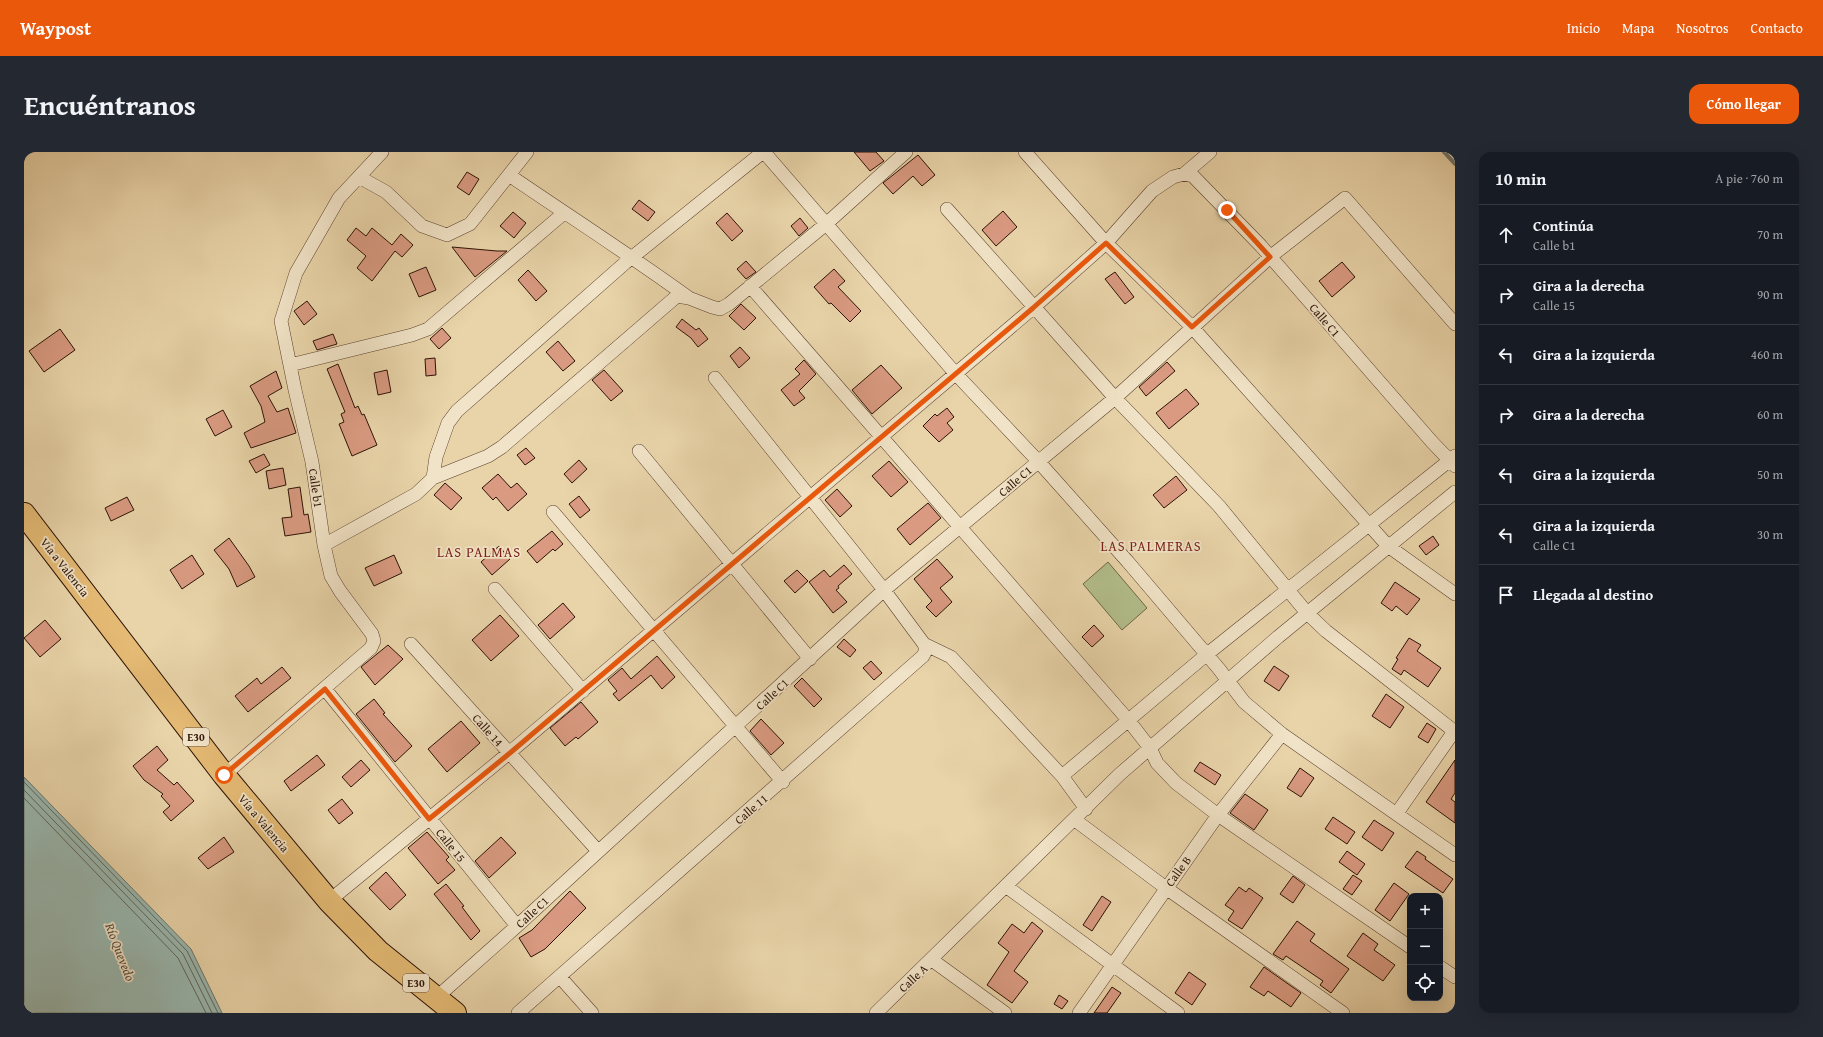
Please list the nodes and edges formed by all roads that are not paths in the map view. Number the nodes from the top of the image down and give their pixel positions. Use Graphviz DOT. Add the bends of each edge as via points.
graph roads {
  1 [pos="382,152"];
  2 [pos="527,152"];
  3 [pos="763,152"];
  4 [pos="906,152"];
  5 [pos="1025,152"];
  6 [pos="1210,152"];
  7 [pos="509,175"];
  8 [pos="1188,175"];
  9 [pos="359,177"];
  10 [pos="947,209"];
  11 [pos="564,214"];
  12 [pos="826,224"];
  13 [pos="1106,243"];
  14 [pos="633,257"];
  15 [pos="1270,257"];
  16 [pos="750,286"];
  17 [pos="690,298"];
  18 [pos="1033,308"];
  19 [pos="1455,324"];
  20 [pos="1192,327"];
  21 [pos="290,365"];
  22 [pos="955,373"];
  23 [pos="715,378"];
  24 [pos="1115,398"];
  25 [pos="881,436"];
  26 [pos="639,451"];
  27 [pos="1453,460"];
  28 [pos="1038,461"];
  29 [pos="433,478"];
  30 [pos="1455,492"];
  31 [pos="810,496"];
  32 [pos="553,512"];
  33 [pos="24,514"];
  34 [pos="1369,525"];
  35 [pos="960,527"];
  36 [pos="324,545"];
  37 [pos="1388,546"];
  38 [pos="730,564"];
  39 [pos="495,589"];
  40 [pos="884,590"];
  41 [pos="1288,590"];
  42 [pos="1455,594"];
  43 [pos="1308,613"];
  44 [pos="653,631"];
  45 [pos="411,644"];
  46 [pos="924,644"];
  47 [pos="1206,655"];
  48 [pos="810,659"];
  49 [pos="1228,681"];
  50 [pos="325,689"];
  51 [pos="583,691"];
  52 [pos="1129,721"];
  53 [pos="736,727"];
  54 [pos="1455,731"];
  55 [pos="1282,734"];
  56 [pos="1150,748"];
  57 [pos="510,753"];
  58 [pos="224,775"];
  59 [pos="1062,776"];
  60 [pos="782,782"];
  61 [pos="1086,809"];
  62 [pos="1397,813"];
  63 [pos="1218,815"];
  64 [pos="429,819"];
  65 [pos="1075,820"];
  66 [pos="598,851"];
  67 [pos="1455,855"];
  68 [pos="1007,887"];
  69 [pos="1166,888"];
  70 [pos="329,901"];
  71 [pos="518,926"];
  72 [pos="1407,945"];
  73 [pos="932,960"];
  74 [pos="1113,966"];
  75 [pos="1443,969"];
  76 [pos="560,977"];
  77 [pos="1455,977"];
  78 [pos="436,998"];
  79 [pos="455,1013"];
  80 [pos="518,1013"];
  81 [pos="592,1013"];
  82 [pos="876,1013"];
  83 [pos="1004,1013"];
  84 [pos="1079,1013"];
  85 [pos="1178,1013"];
  86 [pos="1343,1013"];
  1 -- 9 [label="street, Calle b1"];
  2 -- 7 [label="street"];
  3 -- 12 [label="street"];
  3 -- 14 [label="street"];
  4 -- 12 [label="street"];
  5 -- 13 [label="street"];
  6 -- 8 [label="street"];
  7 -- 9 [label="street" via="470,224 447,236 422,226 386,192"];
  7 -- 11 [label="street"];
  8 -- 13 [label="street" via="1173,177 1152,191"];
  8 -- 15 [label="street, Calle C1"];
  9 -- 21 [label="street, Calle b1" via="339,198 296,273 281,321"];
  10 -- 18 [label="street"];
  11 -- 14 [label="street"];
  11 -- 21 [label="street" via="428,329"];
  12 -- 16 [label="street"];
  12 -- 22 [label="street"];
  13 -- 18 [label="street"];
  13 -- 20 [label="street"];
  14 -- 17 [label="street"];
  14 -- 29 [label="street" via="457,411 448,423 436,457"];
  15 -- 19 [label="street, Calle C1" via="1346,198"];
  15 -- 20 [label="street, Calle C1"];
  15 -- 27 [label="street, Calle C1"];
  16 -- 17 [label="street" via="720,309"];
  16 -- 25 [label="street"];
  17 -- 29 [label="street" via="677,296 667,303 488,456"];
  18 -- 22 [label="street"];
  18 -- 24 [label="street"];
  20 -- 24 [label="street, Calle C1"];
  20 -- 34 [label="street"];
  21 -- 36 [label="street, Calle b1" via="312,462"];
  22 -- 25 [label="street"];
  22 -- 28 [label="street"];
  23 -- 31 [label="street"];
  24 -- 28 [label="street, Calle C1"];
  24 -- 41 [label="street" via="1219,506"];
  25 -- 31 [label="street"];
  25 -- 35 [label="street"];
  26 -- 38 [label="street"];
  27 -- 34 [label="street"];
  28 -- 35 [label="street, Calle C1"];
  28 -- 47 [label="street"];
  29 -- 36 [label="street" via="416,494"];
  30 -- 37 [label="street, Calle A"];
  31 -- 38 [label="street"];
  31 -- 40 [label="street"];
  32 -- 44 [label="street"];
  33 -- 58 [label="highway, Vía a Valencia / E30"];
  34 -- 37 [label="street"];
  34 -- 41 [label="street"];
  35 -- 40 [label="street, Calle C1"];
  35 -- 52 [label="street"];
  36 -- 50 [label="street, Calle b1" via="331,576 372,634 374,641 370,648"];
  37 -- 42 [label="street"];
  37 -- 43 [label="street, Calle A"];
  38 -- 44 [label="street"];
  38 -- 48 [label="street"];
  39 -- 51 [label="street"];
  40 -- 46 [label="street"];
  40 -- 48 [label="street, Calle C1"];
  41 -- 43 [label="street"];
  41 -- 47 [label="street"];
  43 -- 49 [label="street, Calle A"];
  43 -- 54 [label="street" via="1326,631"];
  44 -- 51 [label="street"];
  44 -- 53 [label="street"];
  45 -- 57 [label="street, Calle 14"];
  46 -- 59 [label="street" via="951,657"];
  46 -- 60 [label="street, Calle 11" via="926,650 922,656"];
  47 -- 49 [label="street"];
  47 -- 52 [label="street"];
  48 -- 53 [label="street, Calle C1"];
  49 -- 55 [label="street" via="1244,702"];
  49 -- 56 [label="street, Calle A"];
  50 -- 58 [label="street, Calle b1"];
  50 -- 64 [label="street, Calle 15"];
  51 -- 57 [label="street"];
  52 -- 56 [label="street"];
  52 -- 59 [label="street"];
  53 -- 60 [label="street"];
  53 -- 66 [label="street, Calle C1"];
  54 -- 62 [label="street"];
  55 -- 62 [label="street"];
  55 -- 63 [label="street, Calle B"];
  56 -- 61 [label="street, Calle A"];
  56 -- 63 [label="street" via="1157,763 1176,783"];
  57 -- 64 [label="street"];
  57 -- 66 [label="street, Calle 14"];
  58 -- 70 [label="highway, Vía a Valencia / E30"];
  59 -- 61 [label="street"];
  60 -- 76 [label="street, Calle 11"];
  61 -- 65 [label="street, Calle A"];
  62 -- 67 [label="street"];
  63 -- 69 [label="street, Calle B"];
  63 -- 72 [label="street"];
  64 -- 70 [label="street"];
  64 -- 71 [label="street, Calle 15"];
  65 -- 68 [label="street, Calle A"];
  65 -- 69 [label="street"];
  66 -- 71 [label="street, Calle C1"];
  68 -- 73 [label="street, Calle A"];
  68 -- 74 [label="street"];
  69 -- 74 [label="street, Calle B"];
  69 -- 86 [label="street"];
  70 -- 78 [label="highway, Vía a Valencia / E30" via="378,951"];
  71 -- 78 [label="street, Calle C1"];
  73 -- 82 [label="street, Calle A"];
  73 -- 83 [label="street"];
  74 -- 84 [label="street, Calle B"];
  74 -- 85 [label="street"];
  75 -- 77 [label="street"];
  76 -- 80 [label="street, Calle 11"];
  76 -- 81 [label="street"];
  78 -- 79 [label="highway, Vía a Valencia / E30"];
}
